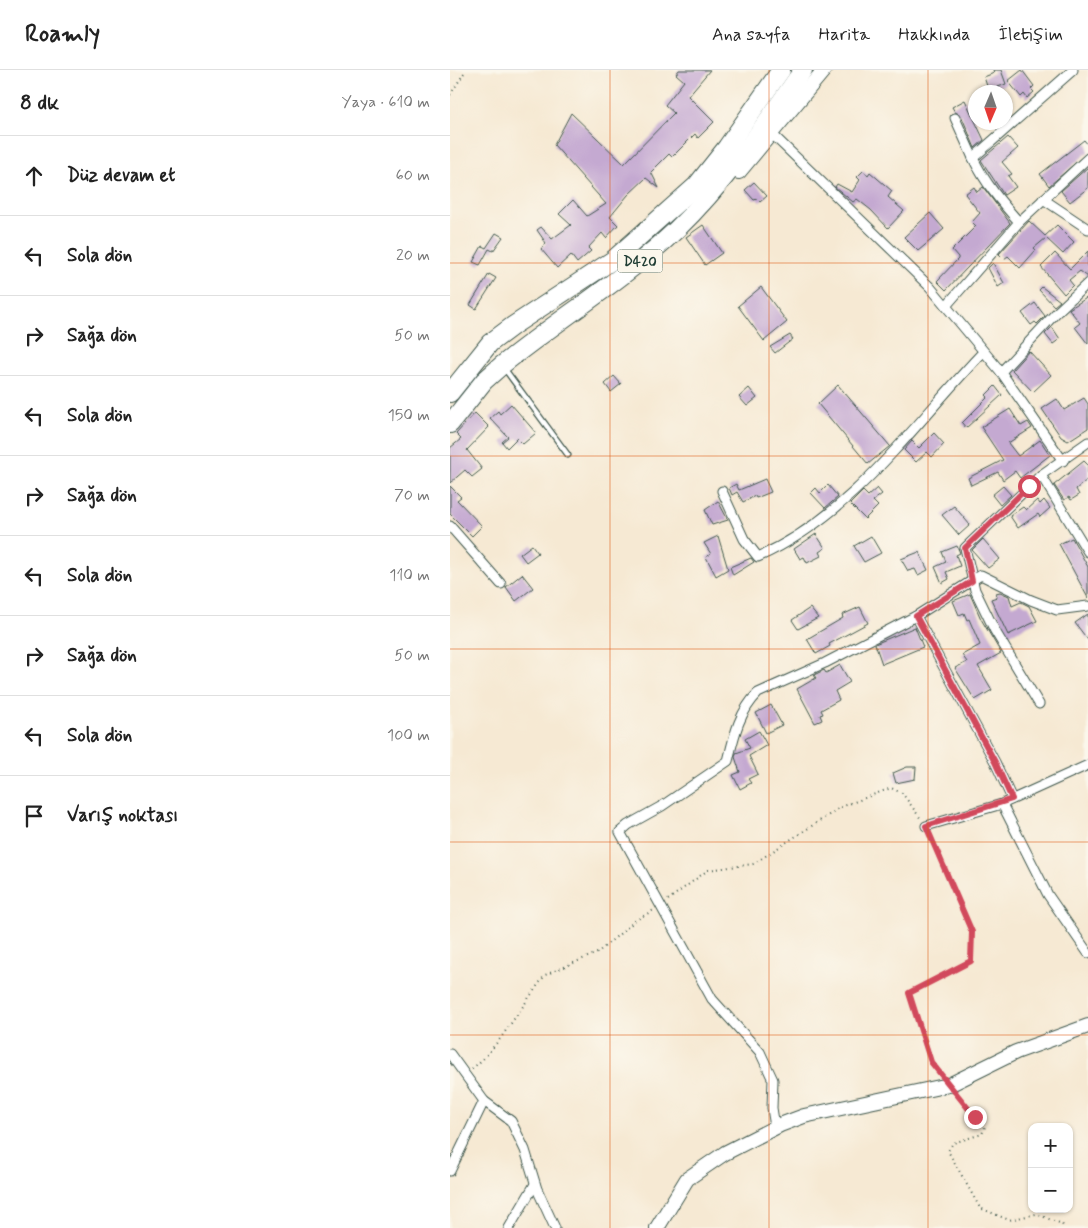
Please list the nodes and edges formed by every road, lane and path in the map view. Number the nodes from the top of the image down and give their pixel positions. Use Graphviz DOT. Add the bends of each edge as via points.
graph roads {
  1 [pos="466,70"];
  2 [pos="781,70"];
  3 [pos="803,70"];
  4 [pos="824,70"];
  5 [pos="1073,70"];
  6 [pos="450,94"];
  7 [pos="955,118"];
  8 [pos="772,134"];
  9 [pos="973,158"];
  10 [pos="1088,158"];
  11 [pos="1043,199"];
  12 [pos="1019,222"];
  13 [pos="1088,229"];
  14 [pos="637,263"];
  15 [pos="1088,283"];
  16 [pos="946,306"];
  17 [pos="983,352"];
  18 [pos="502,365"];
  19 [pos="1001,372"];
  20 [pos="450,393"];
  21 [pos="450,424"];
  22 [pos="1088,442"];
  23 [pos="568,455"];
  24 [pos="1064,461"];
  25 [pos="1041,475"];
  26 [pos="722,491"];
  27 [pos="450,526"];
  28 [pos="1088,552"];
  29 [pos="972,581"];
  30 [pos="500,584"];
  31 [pos="1088,606"];
  32 [pos="916,616"];
  33 [pos="1039,704"];
  34 [pos="1088,765"];
  35 [pos="1012,799"];
  36 [pos="1002,804"];
  37 [pos="926,826"];
  38 [pos="660,906"];
  39 [pos="1088,953"];
  40 [pos="1088,1026"];
  41 [pos="450,1054"];
  42 [pos="466,1074"];
  43 [pos="948,1085"];
  44 [pos="484,1101"];
  45 [pos="775,1127"];
  46 [pos="450,1172"];
  47 [pos="536,1184"];
  48 [pos="509,1228"];
  49 [pos="555,1228"];
  50 [pos="657,1228"];
  51 [pos="1064,1228"];
  1 -- 6 [label="path"];
  2 -- 20 [label="highway, D420" via="696,186 613,260 490,343"];
  3 -- 14 [label="highway, D420" via="757,135 701,204"];
  4 -- 8 [label="street"];
  5 -- 9 [label="street"];
  7 -- 9 [label="street"];
  8 -- 14 [label="street" via="683,234 659,254"];
  8 -- 16 [label="street" via="849,211 891,247"];
  9 -- 12 [label="street" via="995,195"];
  10 -- 11 [label="street"];
  11 -- 12 [label="street"];
  11 -- 13 [label="street"];
  12 -- 16 [label="street"];
  14 -- 18 [label="highway, D420"];
  15 -- 19 [label="street"];
  16 -- 17 [label="street"];
  17 -- 19 [label="street"];
  17 -- 26 [label="street" via="874,472 834,509 772,551 758,557 744,539"];
  18 -- 21 [label="highway, D420" via="484,381"];
  18 -- 23 [label="lane"];
  19 -- 24 [label="street"];
  22 -- 24 [label="street"];
  24 -- 25 [label="street"];
  25 -- 28 [label="street"];
  25 -- 29 [label="street" via="965,548"];
  27 -- 30 [label="street"];
  29 -- 31 [label="street" via="981,575 1057,610"];
  29 -- 32 [label="street"];
  29 -- 33 [label="street" via="995,631"];
  32 -- 35 [label="street"];
  32 -- 38 [label="street" via="758,693 750,700 738,722 728,761 620,832"];
  34 -- 35 [label="street"];
  35 -- 36 [label="street"];
  36 -- 37 [label="street"];
  36 -- 39 [label="street" via="1048,895"];
  37 -- 38 [label="path" via="902,793 891,788 841,807 753,864 708,870"];
  37 -- 43 [label="path" via="972,932 971,961 909,993 931,1062"];
  38 -- 42 [label="path" via="636,920 597,953 545,975 484,1058"];
  38 -- 45 [label="street" via="712,999 760,1052 773,1080"];
  40 -- 43 [label="street" via="1016,1052"];
  41 -- 42 [label="street"];
  42 -- 44 [label="street"];
  43 -- 45 [label="street" via="804,1116"];
  43 -- 51 [label="path" via="985,1127 982,1134 953,1143 948,1151 980,1208 1009,1220 1036,1214 1062,1224"];
  44 -- 46 [label="street"];
  44 -- 47 [label="street" via="511,1122 525,1150"];
  45 -- 50 [label="street" via="725,1153 687,1179"];
  47 -- 48 [label="street"];
  47 -- 49 [label="street"];
}
